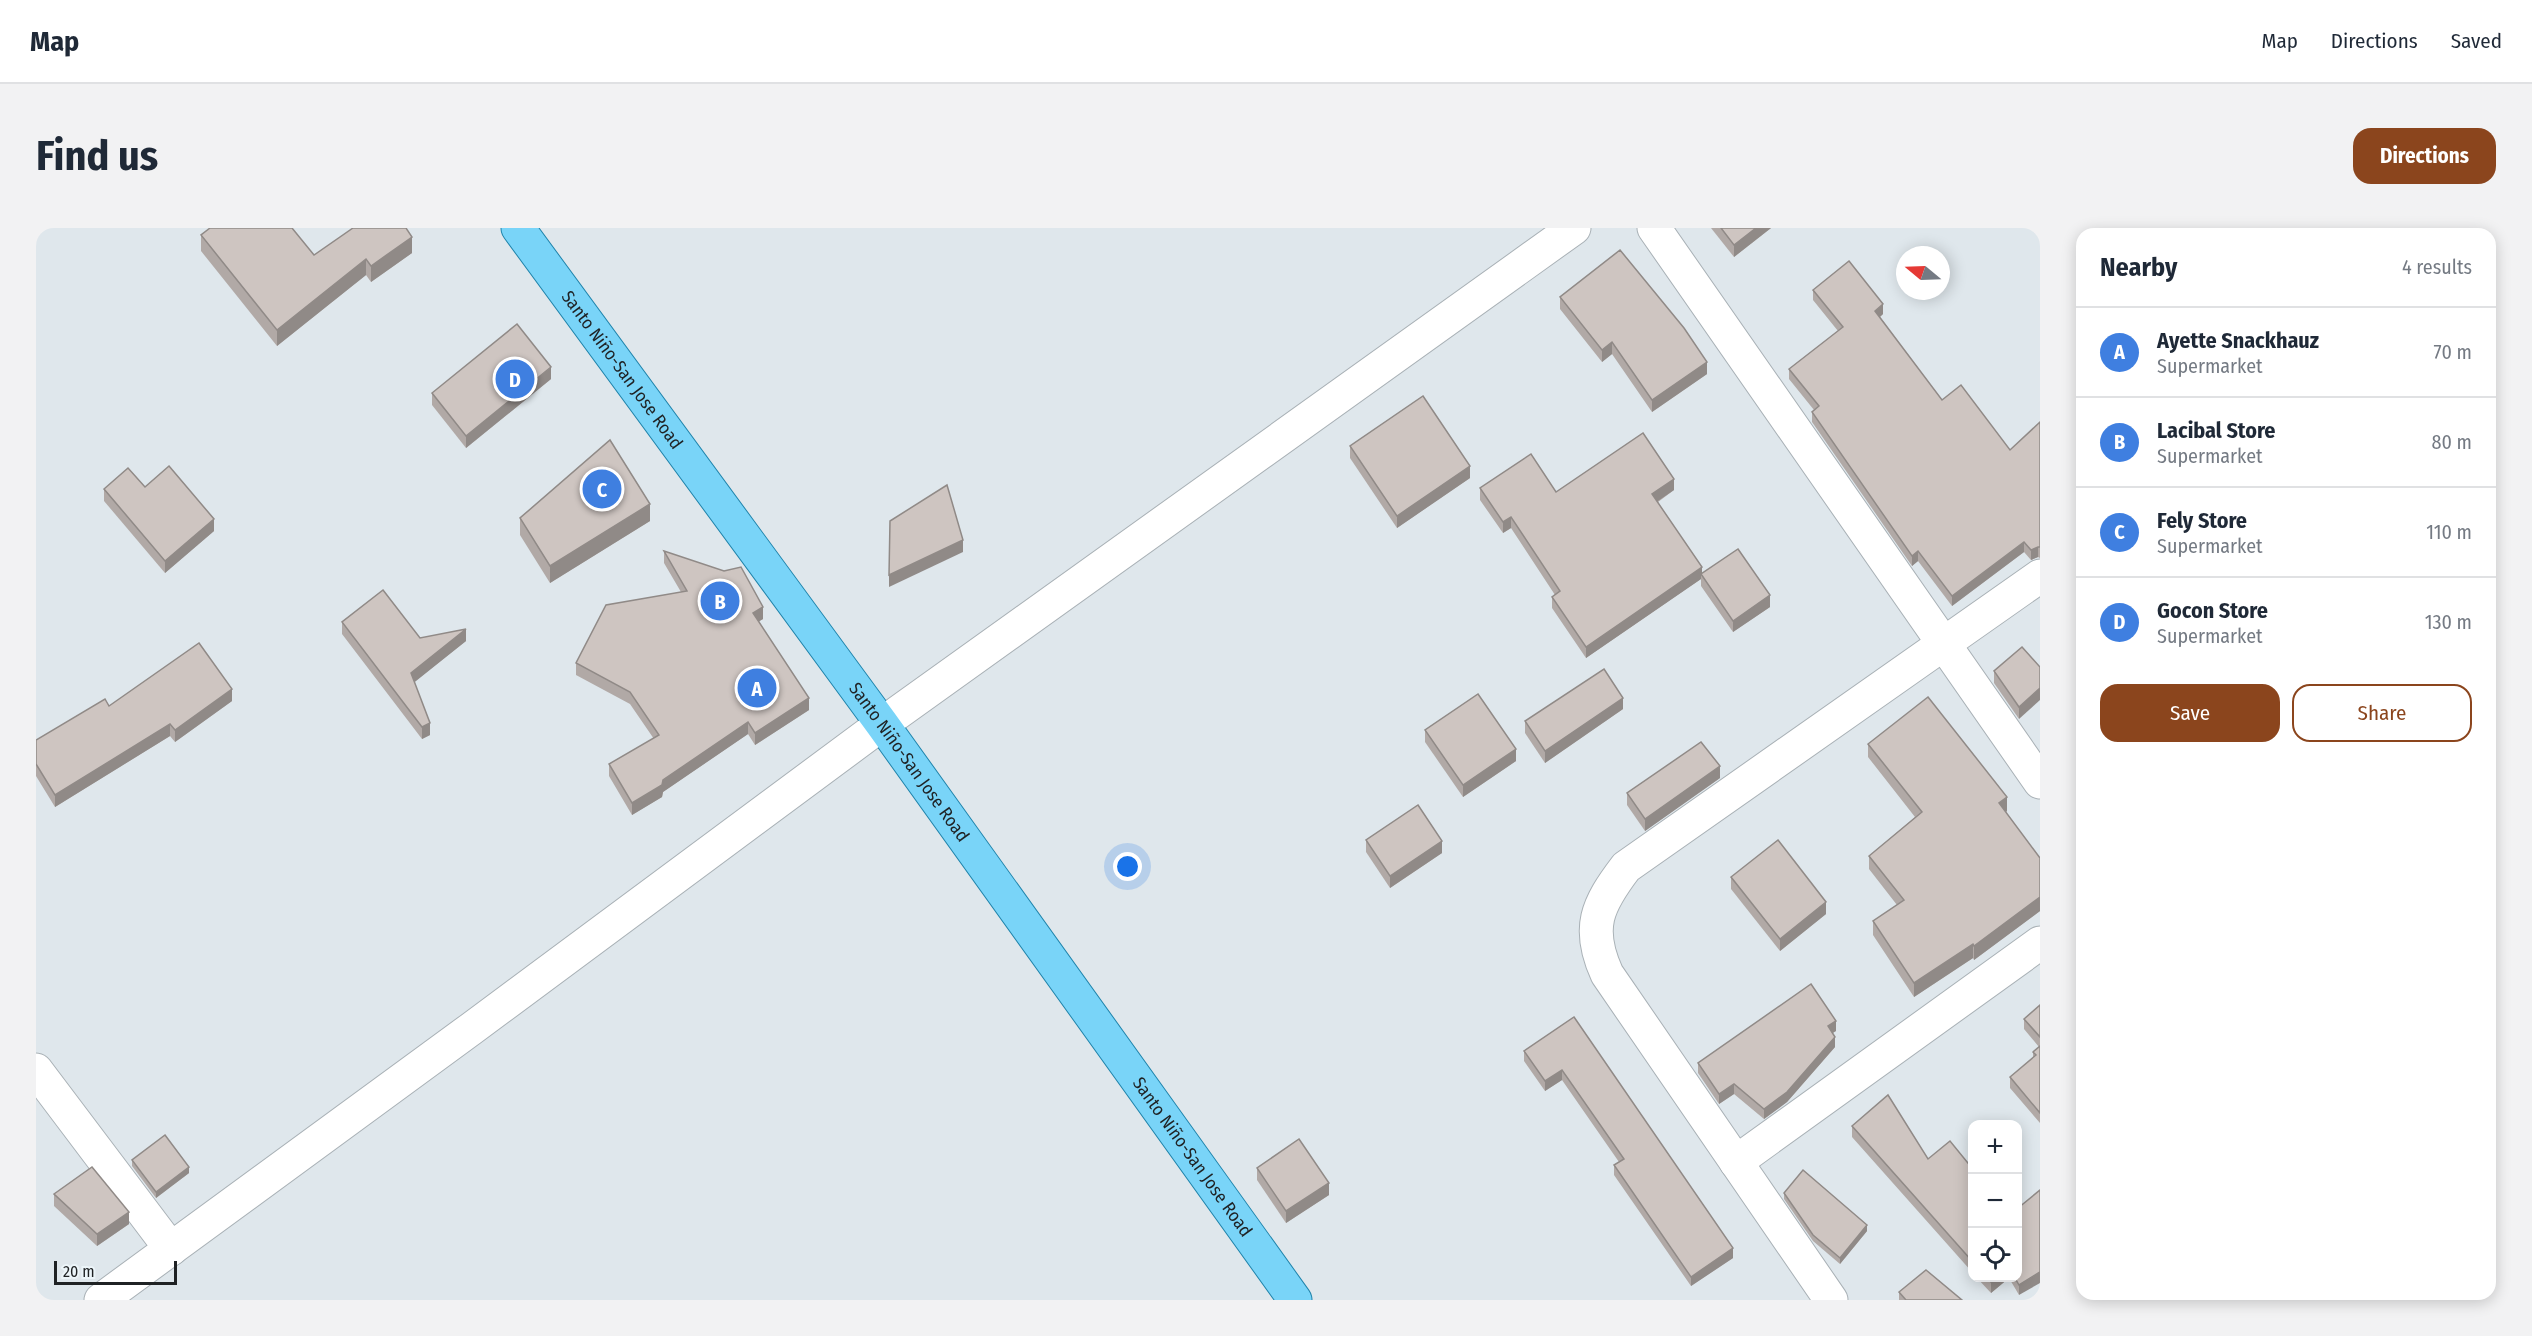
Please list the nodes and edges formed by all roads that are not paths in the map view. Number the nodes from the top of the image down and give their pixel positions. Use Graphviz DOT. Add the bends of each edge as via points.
graph roads {
  1 [pos="518,228"];
  2 [pos="1574,228"];
  3 [pos="1654,228"];
  4 [pos="2040,576"];
  5 [pos="1944,643"];
  6 [pos="882,724"];
  7 [pos="2040,782"];
  8 [pos="2040,943"];
  9 [pos="36,1070"];
  10 [pos="1736,1162"];
  11 [pos="171,1249"];
  12 [pos="101,1300"];
  13 [pos="1295,1300"];
  14 [pos="1831,1300"];
  1 -- 6 [label="main road, Santo Niño-San Jose Road"];
  2 -- 6 [label="street"];
  3 -- 5 [label="street"];
  4 -- 5 [label="street"];
  5 -- 7 [label="street"];
  5 -- 10 [label="street" via="1626,867 1606,893 1597,916 1595,936 1607,974"];
  6 -- 11 [label="street"];
  6 -- 13 [label="main road, Santo Niño-San Jose Road"];
  8 -- 10 [label="street"];
  9 -- 11 [label="street"];
  10 -- 14 [label="street"];
  11 -- 12 [label="street"];
}
